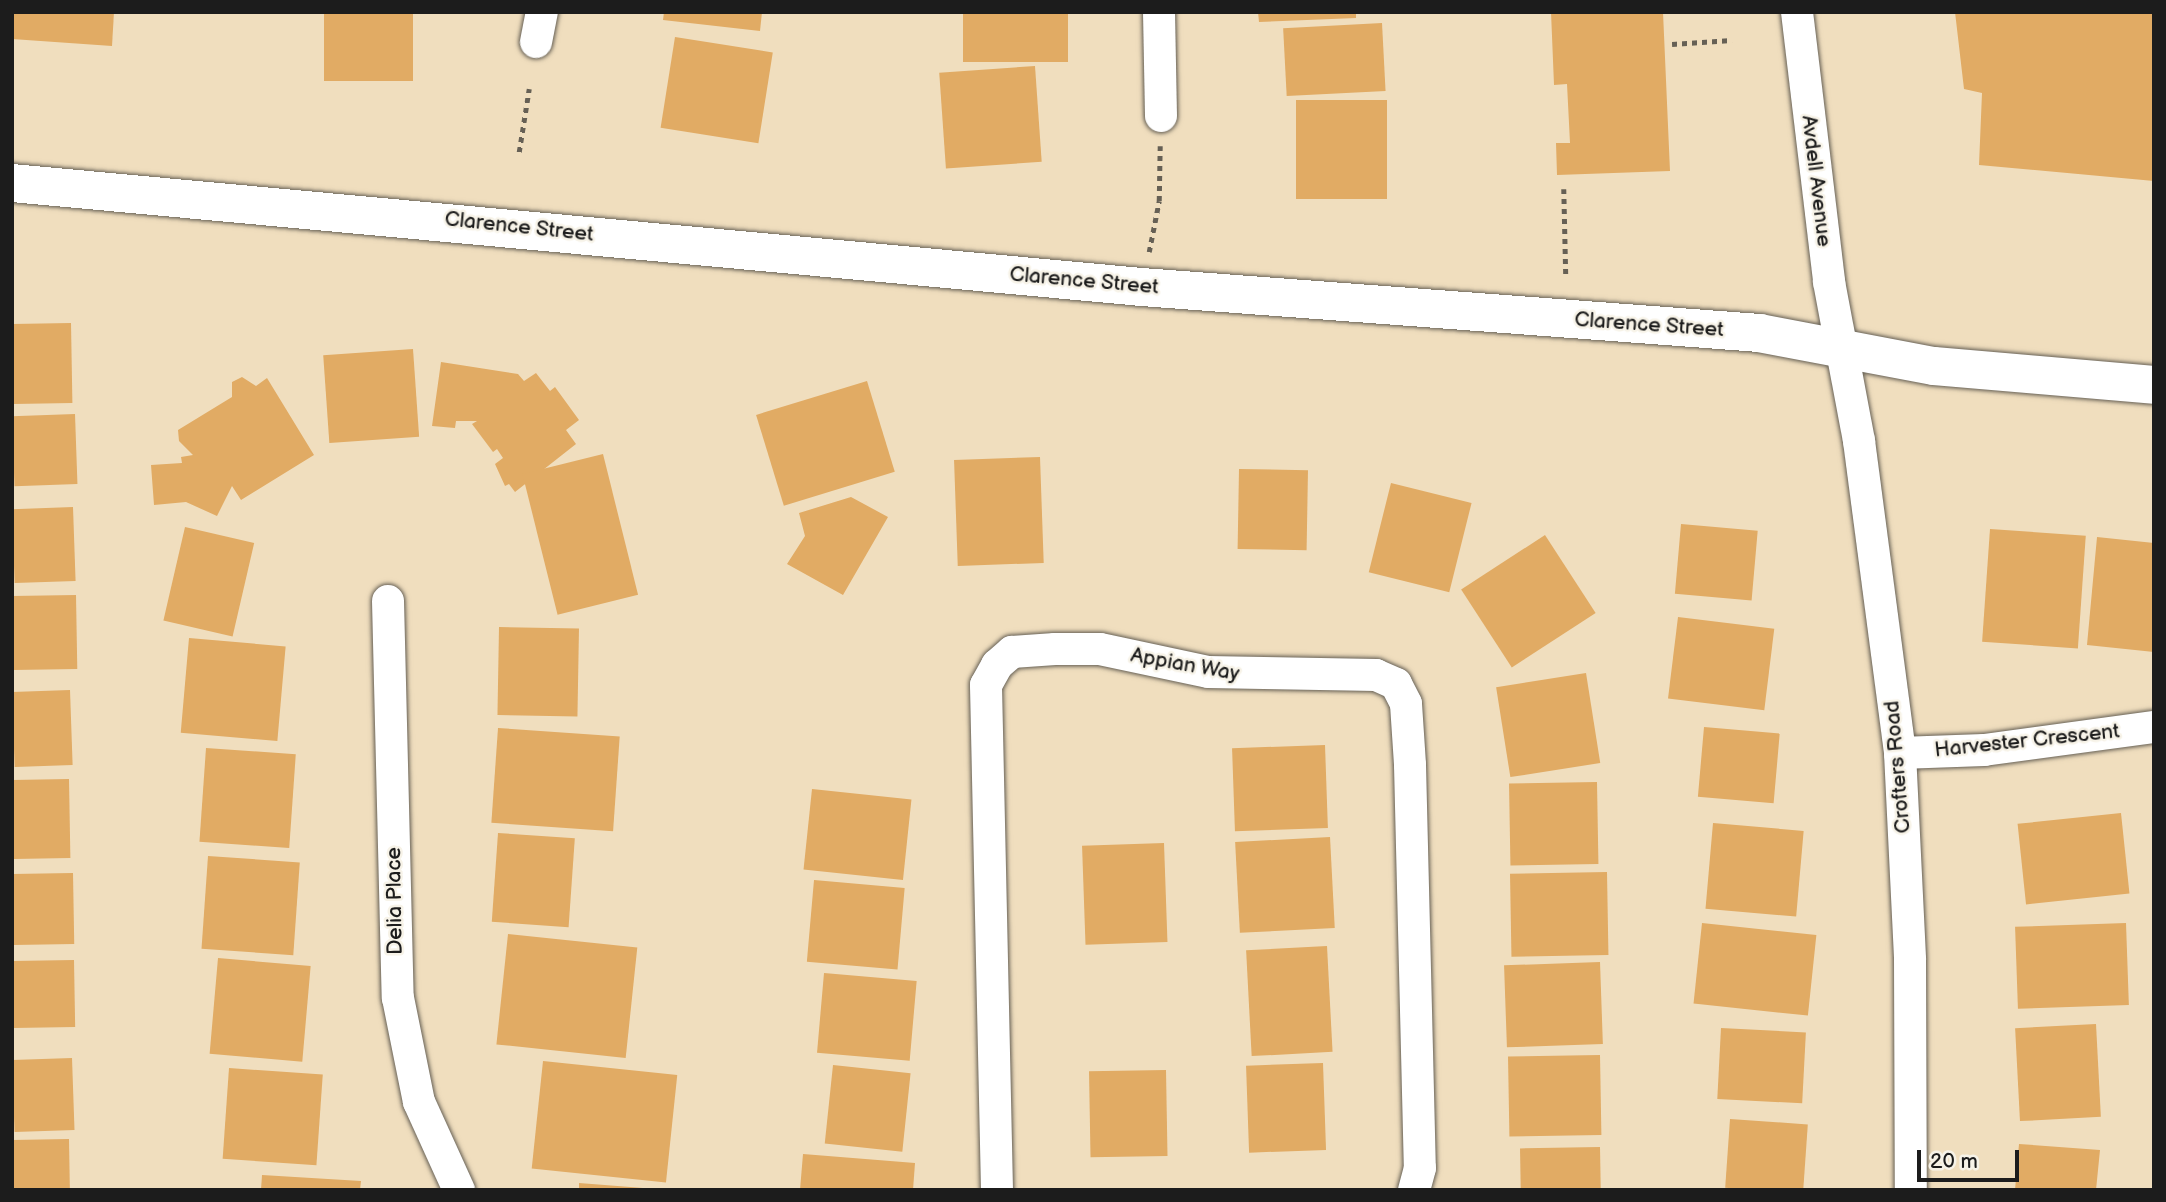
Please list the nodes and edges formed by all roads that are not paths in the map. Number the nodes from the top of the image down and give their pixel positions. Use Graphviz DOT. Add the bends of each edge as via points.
graph roads {
  1 [pos="1159,12"];
  2 [pos="1797,12"];
  3 [pos="1161,116"];
  4 [pos="12,183"];
  5 [pos="1842,348"];
  6 [pos="2154,386"];
  7 [pos="387,601"];
  8 [pos="2154,727"];
  9 [pos="1900,753"];
  10 [pos="459,1190"];
  11 [pos="997,1190"];
  12 [pos="1414,1190"];
  13 [pos="1911,1190"];
  1 -- 3 [label="street"];
  2 -- 5 [label="street, Avdell Avenue" via="1829,282"];
  4 -- 5 [label="street, Clarence Street" via="1142,287 1759,333"];
  5 -- 6 [label="street, Clarence Street" via="1934,366"];
  5 -- 9 [label="street, Crofters Road" via="1859,441"];
  7 -- 10 [label="street, Delia Place" via="398,998 419,1102"];
  8 -- 9 [label="street, Harvester Crescent" via="1984,750"];
  9 -- 13 [label="street, Crofters Road" via="1911,972"];
  11 -- 12 [label="street, Appian Way" via="986,685 997,664 1012,652 1100,649 1208,672 1376,675 1396,684 1406,704 1410,765 1420,1168"];
}
